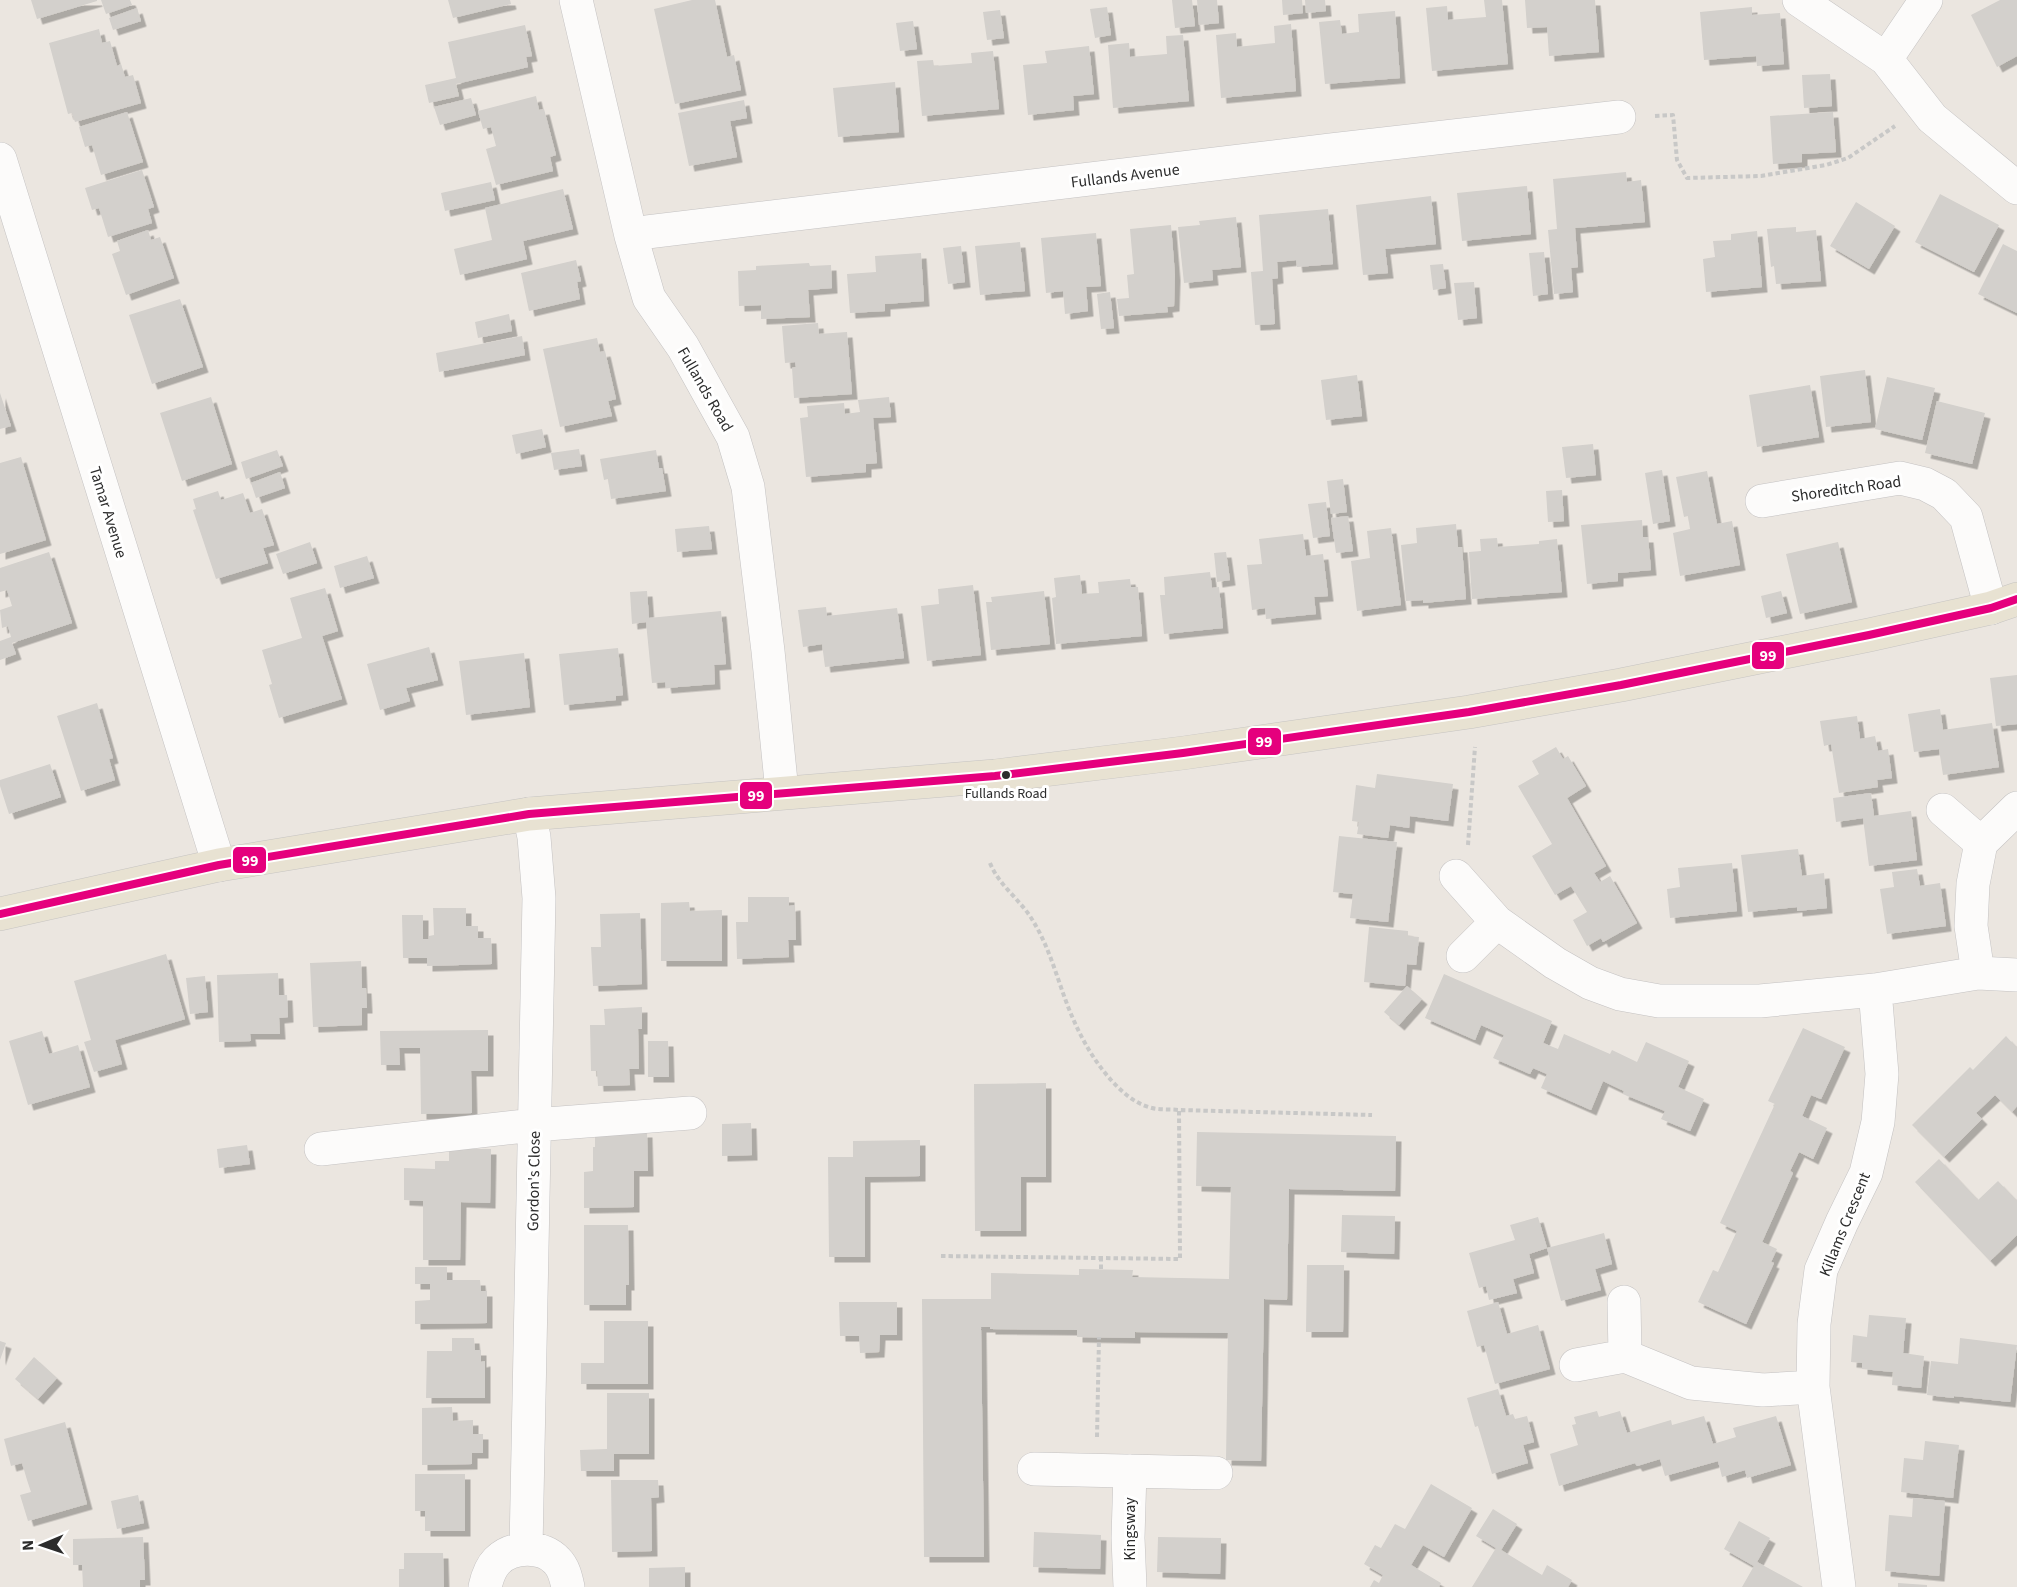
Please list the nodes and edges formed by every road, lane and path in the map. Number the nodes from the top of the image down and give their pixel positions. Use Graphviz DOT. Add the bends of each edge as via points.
graph roads {
  1 [pos="576,0"];
  2 [pos="1799,0"];
  3 [pos="1926,0"];
  4 [pos="1886,59"];
  5 [pos="1921,104"];
  6 [pos="1619,117"];
  7 [pos="0,159"];
  8 [pos="2017,188"];
  9 [pos="631,236"];
  10 [pos="1762,501"];
  11 [pos="2004,603"];
  12 [pos="1469,712"];
  13 [pos="782,792"];
  14 [pos="2017,808"];
  15 [pos="1943,810"];
  16 [pos="529,814"];
  17 [pos="1981,843"];
  18 [pos="990,863"];
  19 [pos="219,865"];
  20 [pos="1456,876"];
  21 [pos="0,914"];
  22 [pos="1497,922"];
  23 [pos="1463,956"];
  24 [pos="1978,973"];
  25 [pos="2017,975"];
  26 [pos="1875,990"];
  27 [pos="1179,1110"];
  28 [pos="690,1113"];
  29 [pos="1372,1115"];
  30 [pos="534,1125"];
  31 [pos="321,1149"];
  32 [pos="941,1256"];
  33 [pos="1101,1257"];
  34 [pos="1101,1269"];
  35 [pos="1624,1302"];
  36 [pos="1099,1337"];
  37 [pos="1625,1356"];
  38 [pos="1576,1365"];
  39 [pos="1813,1387"];
  40 [pos="1034,1469"];
  41 [pos="1097,1470"];
  42 [pos="1130,1471"];
  43 [pos="1216,1473"];
  44 [pos="526,1549"];
  45 [pos="485,1587"];
  46 [pos="568,1587"];
  47 [pos="1130,1587"];
  48 [pos="1839,1587"];
  1 -- 9 [label="street, Fullands Road"];
  2 -- 4 [label="street"];
  3 -- 4 [label="street"];
  4 -- 5 [label="street"];
  5 -- 6 [label="path" via="1848,158 1761,176 1687,178 1677,160 1673,115"];
  5 -- 8 [label="street" via="1932,118"];
  6 -- 9 [label="street, Fullands Avenue"];
  7 -- 19 [label="street, Tamar Avenue"];
  9 -- 13 [label="street, Fullands Road" via="649,298 733,437 748,487"];
  10 -- 11 [label="street, Shoreditch Road" via="1900,478 1925,483 1944,494 1966,517"];
  11 -- 12 [label="main road, Shoreditch Road" via="1869,635"];
  12 -- 13 [label="main road, Shoreditch Road" via="1007,775"];
  12 -- 20 [label="path" via="1476,753 1468,849"];
  13 -- 16 [label="main road, Shoreditch Road"];
  14 -- 17 [label="street"];
  15 -- 17 [label="street"];
  16 -- 19 [label="main road, Shoreditch Road"];
  16 -- 30 [label="street, Gordon's Close" via="539,898"];
  17 -- 24 [label="street" via="1973,884 1971,926"];
  18 -- 27 [label="path" via="996,878 1017,897 1034,922 1070,1013 1100,1068 1123,1094 1151,1107"];
  19 -- 21 [label="main road, Shoreditch Road"];
  20 -- 22 [label="street"];
  22 -- 23 [label="street"];
  22 -- 26 [label="street" via="1555,963 1620,994 1659,1001 1760,1001"];
  24 -- 25 [label="street"];
  24 -- 26 [label="street"];
  26 -- 39 [label="street, Killams Crescent" via="1882,1074 1878,1122 1866,1173 1821,1270 1814,1324"];
  27 -- 29 [label="path"];
  27 -- 33 [label="path" via="1180,1259"];
  28 -- 30 [label="street"];
  30 -- 31 [label="street"];
  30 -- 44 [label="street, Gordon's Close"];
  32 -- 33 [label="path"];
  33 -- 34 [label="path"];
  35 -- 37 [label="street"];
  36 -- 41 [label="path"];
  37 -- 38 [label="street"];
  37 -- 39 [label="street" via="1691,1383 1763,1390"];
  39 -- 48 [label="street, Killams Crescent"];
  40 -- 41 [label="street"];
  41 -- 42 [label="street"];
  42 -- 43 [label="street"];
  42 -- 47 [label="street, Kingsway"];
  44 -- 45 [label="street" via="510,1552 497,1561"];
  44 -- 46 [label="street" via="543,1552 557,1561"];
}
